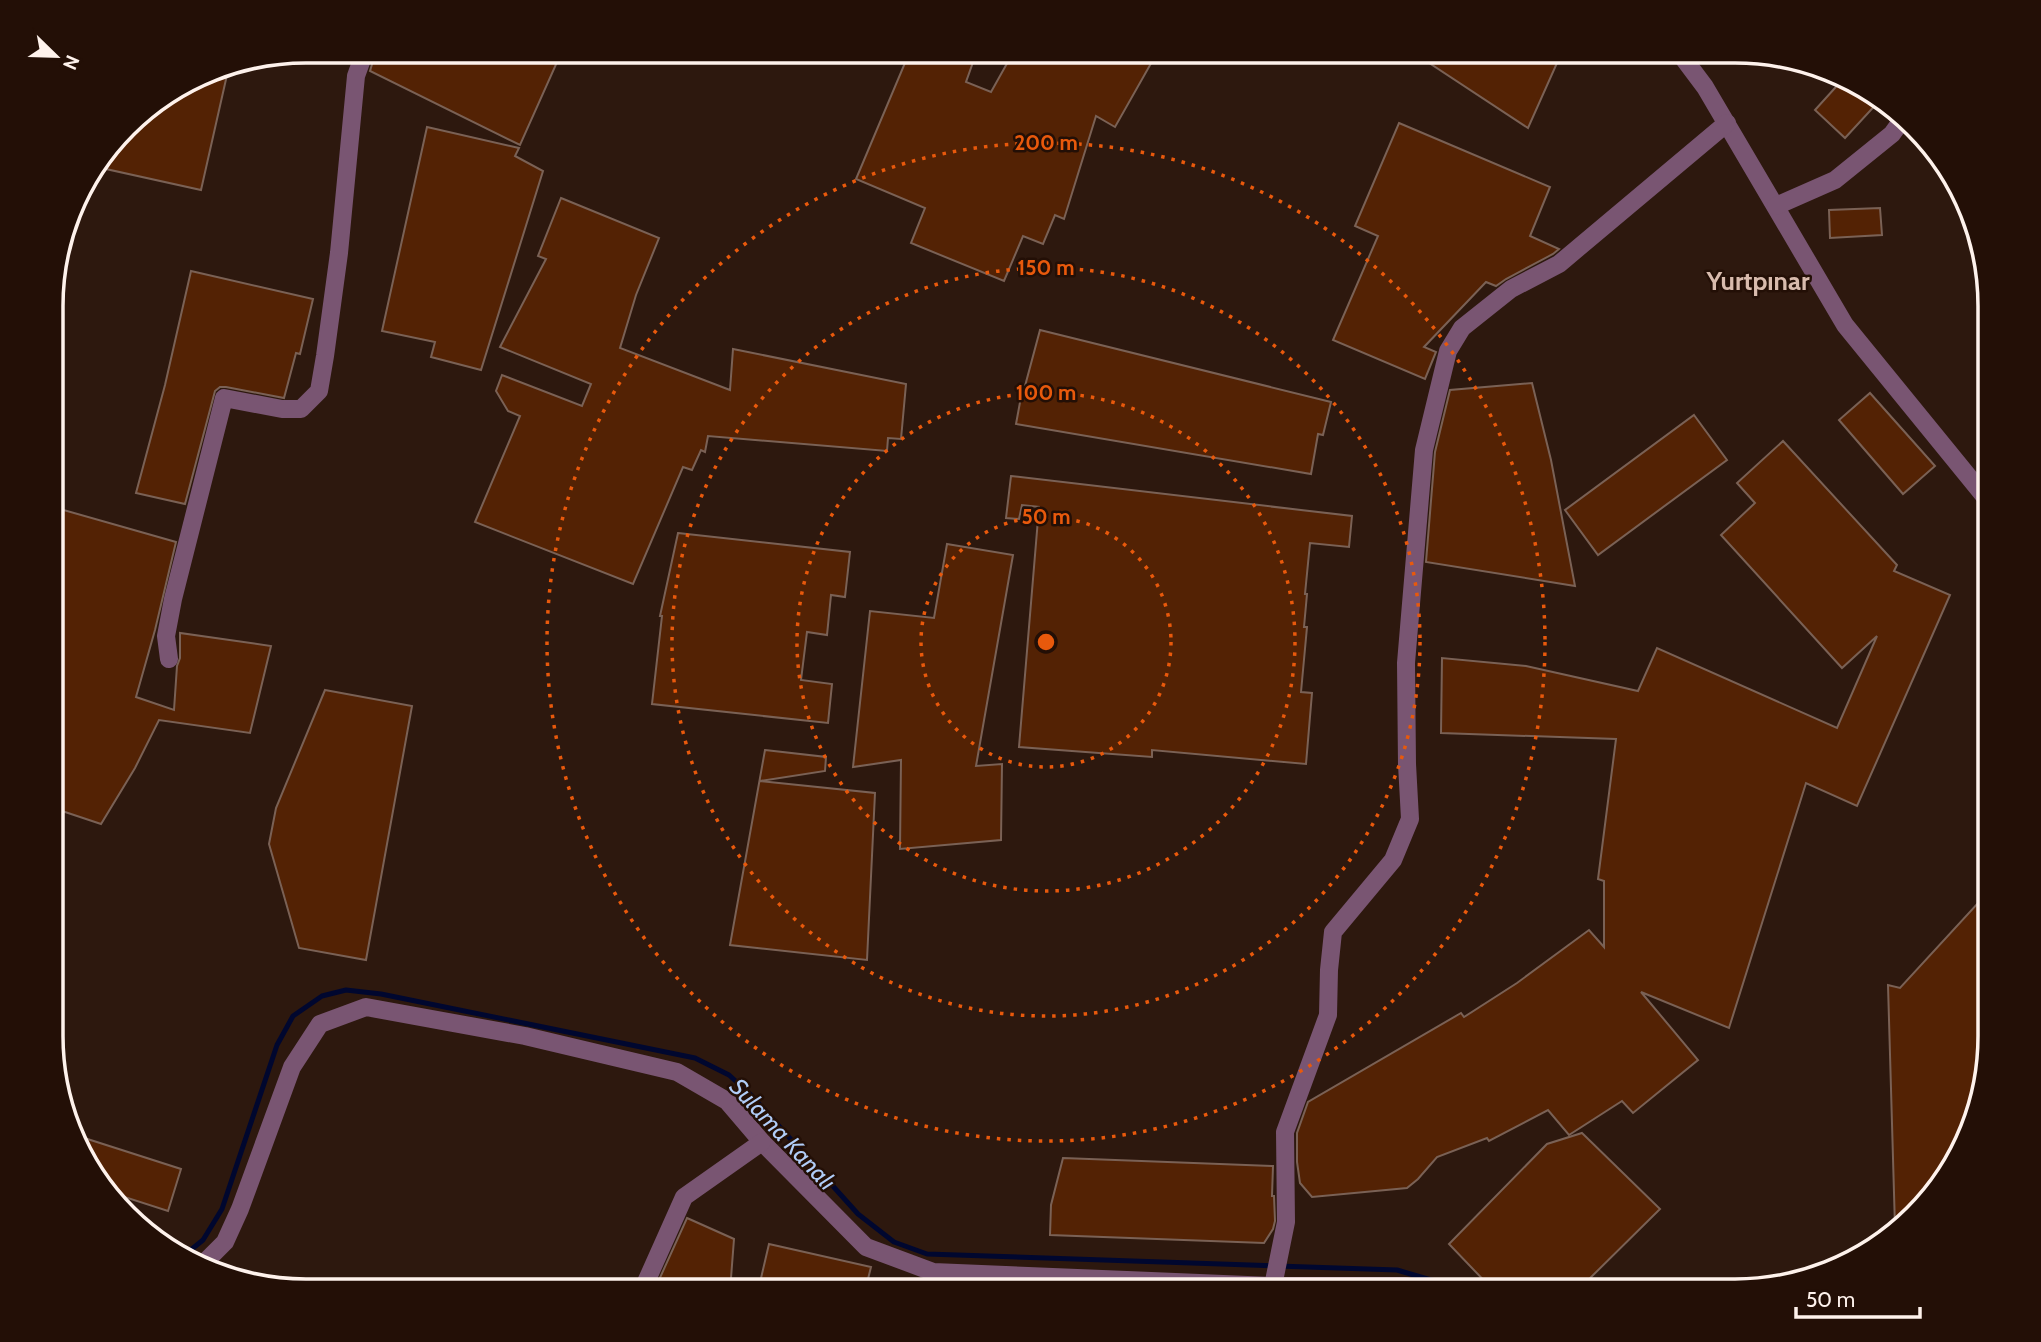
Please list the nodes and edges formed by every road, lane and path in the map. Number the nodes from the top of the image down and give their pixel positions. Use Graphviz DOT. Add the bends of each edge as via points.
graph roads {
  1 [pos="361,63"];
  2 [pos="1687,63"];
  3 [pos="1727,123"];
  4 [pos="1898,126"];
  5 [pos="1776,206"];
  6 [pos="1977,487"];
  7 [pos="169,659"];
  8 [pos="762,1142"];
  9 [pos="209,1258"];
  10 [pos="1090,1278"];
  11 [pos="1274,1278"];
  12 [pos="647,1279"];
  1 -- 7 [label="street" via="319,391 301,409 282,410 224,398 173,600 166,636"];
  2 -- 3 [label="street"];
  3 -- 5 [label="street"];
  3 -- 11 [label="street" via="1559,264 1511,289 1462,328 1448,351 1424,450 1407,649 1410,819 1393,860 1333,932 1328,1015 1285,1132 1286,1222"];
  4 -- 5 [label="street" via="1835,180"];
  5 -- 6 [label="street" via="1845,325"];
  8 -- 9 [label="street" via="727,1101 677,1072 525,1036 366,1007 320,1024 292,1066 240,1209 225,1242"];
  8 -- 10 [label="street" via="866,1247 933,1272"];
  8 -- 12 [label="street" via="684,1197"];
}
